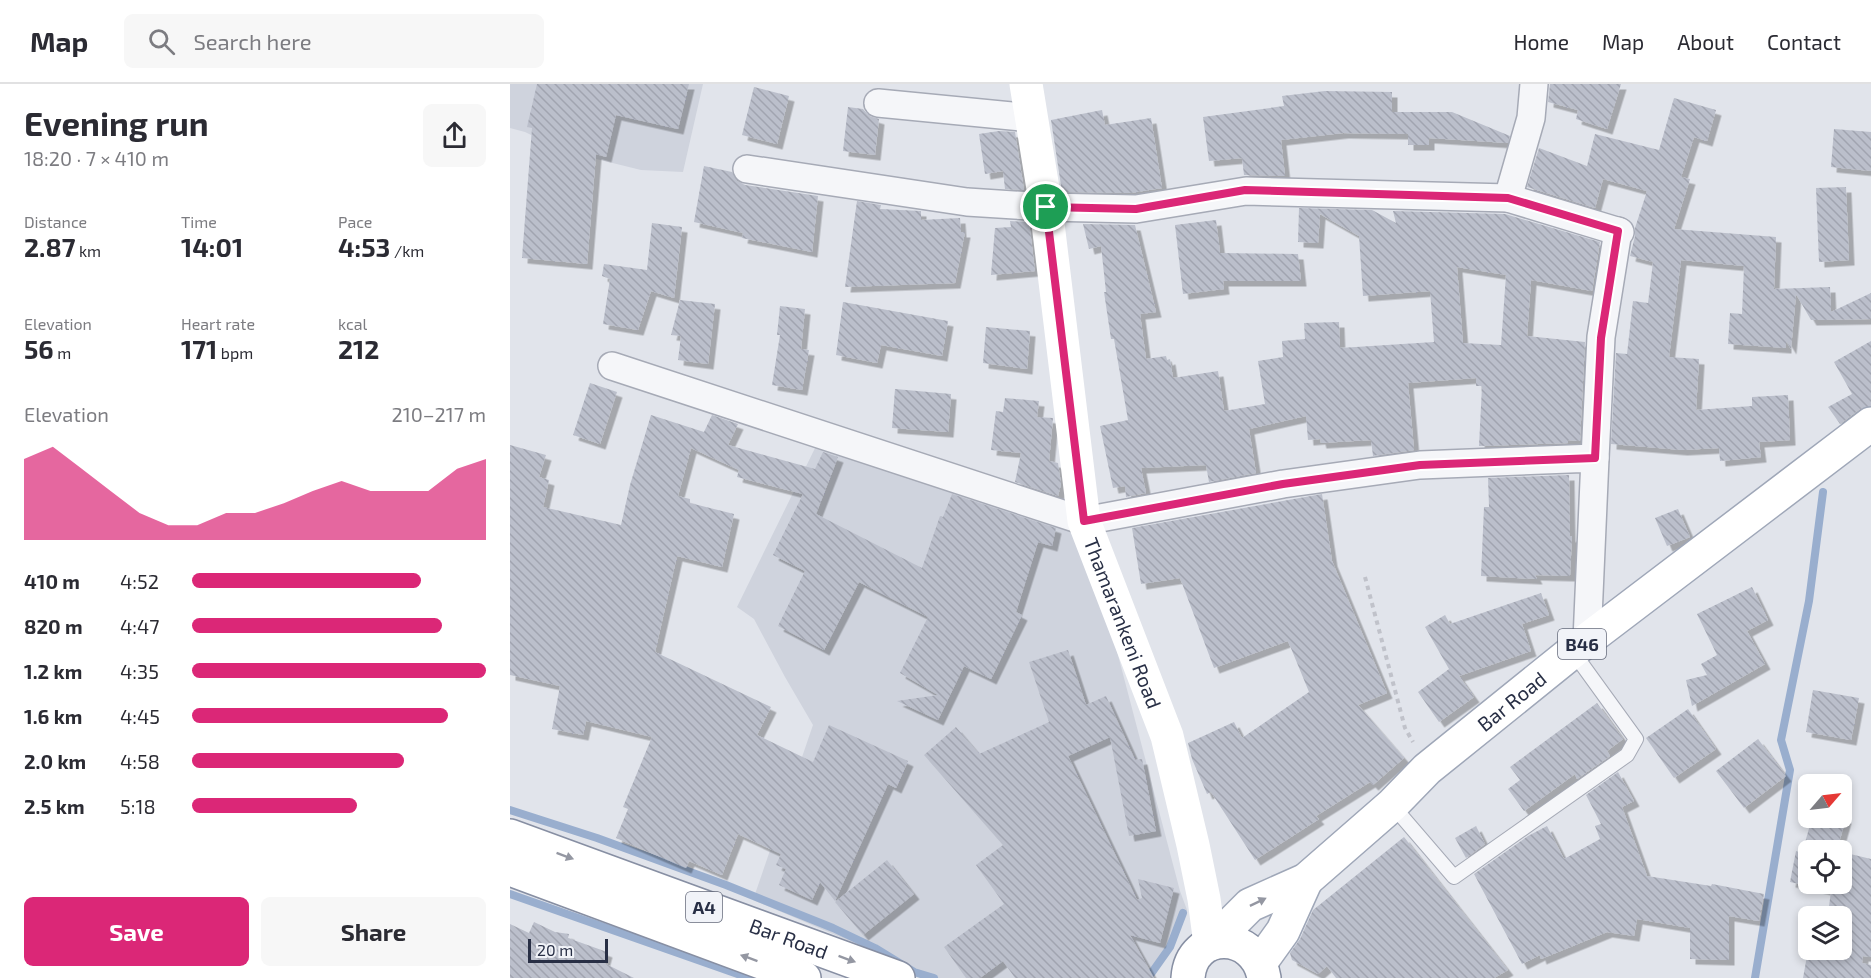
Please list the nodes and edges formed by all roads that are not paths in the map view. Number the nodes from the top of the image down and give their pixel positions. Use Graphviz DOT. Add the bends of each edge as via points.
graph roads {
  1 [pos="1026,84"];
  2 [pos="1534,84"];
  3 [pos="878,103"];
  4 [pos="1032,118"];
  5 [pos="747,170"];
  6 [pos="1508,198"];
  7 [pos="1046,207"];
  8 [pos="612,366"];
  9 [pos="1871,424"];
  10 [pos="1595,458"];
  11 [pos="1084,521"];
  12 [pos="1580,646"];
  13 [pos="1392,805"];
  14 [pos="510,836"];
  15 [pos="510,870"];
  16 [pos="1306,880"];
  17 [pos="1218,943"];
  18 [pos="1262,970"];
  19 [pos="1183,975"];
  20 [pos="804,978"];
  21 [pos="898,978"];
  1 -- 4 [label="main road, Thamarankeni Road"];
  2 -- 6 [label="street" via="1531,118"];
  3 -- 4 [label="street"];
  4 -- 7 [label="main road, Thamarankeni Road"];
  5 -- 7 [label="street" via="967,202"];
  6 -- 7 [label="street" via="1245,190 1136,209"];
  6 -- 10 [label="street" via="1619,231 1601,338"];
  7 -- 11 [label="main road, Thamarankeni Road"];
  8 -- 11 [label="street"];
  9 -- 12 [label="main road, Bar Road / B46"];
  10 -- 11 [label="street" via="1420,465 1283,484"];
  10 -- 12 [label="street"];
  11 -- 17 [label="main road, Thamarankeni Road" via="1167,736"];
  12 -- 13 [label="main road, Bar Road / B46" via="1427,769"];
  12 -- 13 [label="lane" via="1636,739 1627,756 1454,877"];
  13 -- 16 [label="main road, Bar Road / B46"];
  14 -- 21 [label="main road, Bar Road / A4, one-way"];
  20 -- 15 [label="main road, Bar Road / A4, one-way"];
  17 -- 16 [label="main road, Bar Road / B46, one-way" via="1250,905"];
  16 -- 18 [label="main road, Bar Road / B46"];
  17 -- 18 [label="main road" via="1237,943 1246,948"];
  17 -- 19 [label="main road, Bar Road" via="1200,951"];
}
